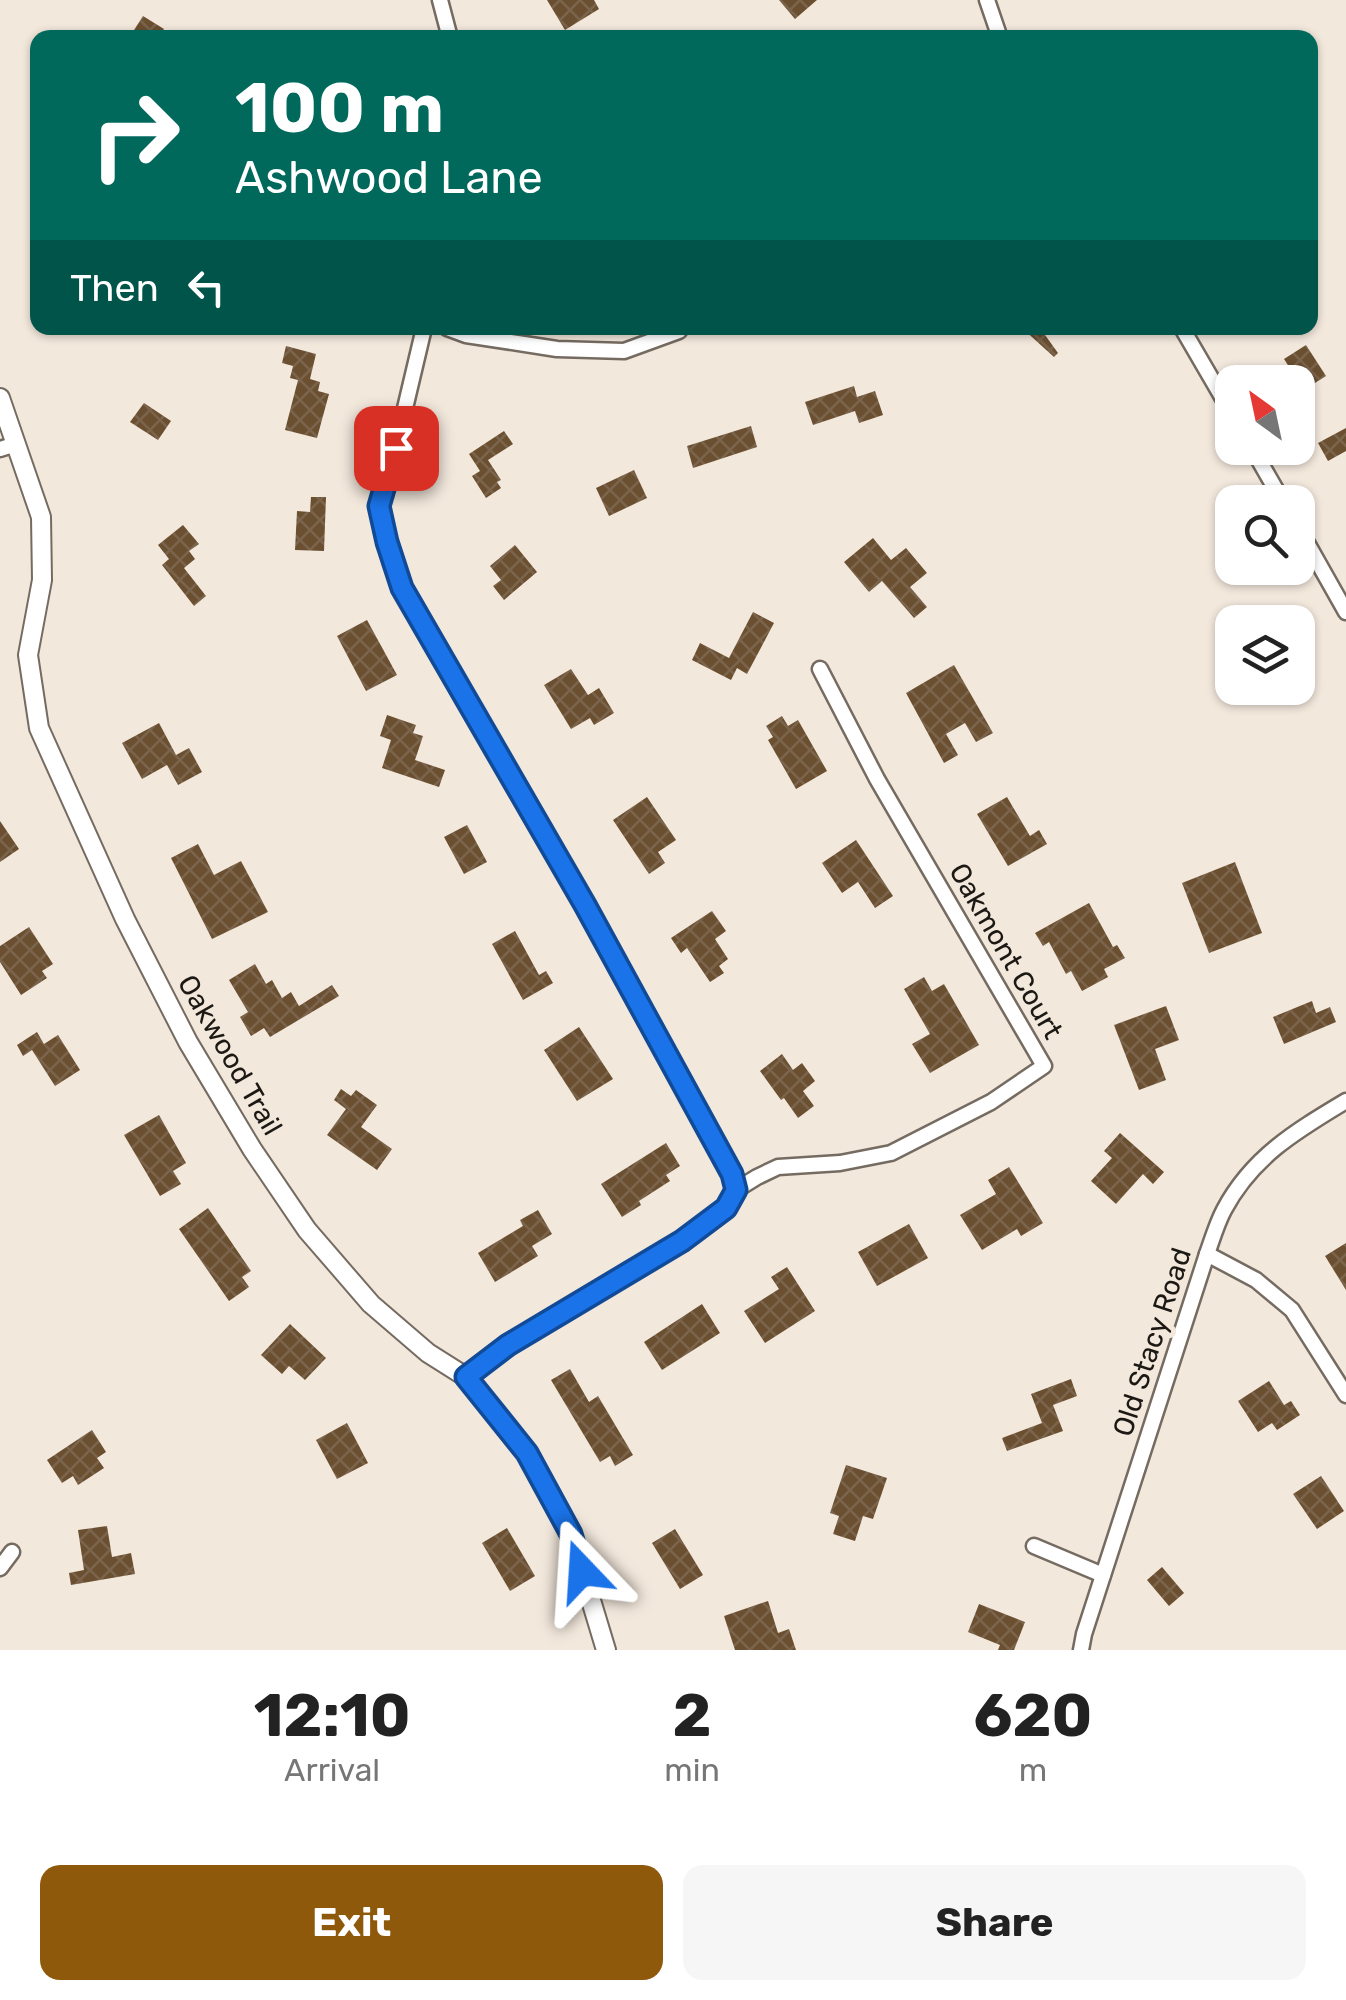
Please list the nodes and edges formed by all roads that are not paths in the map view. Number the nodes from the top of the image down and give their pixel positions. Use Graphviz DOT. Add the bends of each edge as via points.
graph roads {
  1 [pos="440,0"];
  2 [pos="987,0"];
  3 [pos="448,30"];
  4 [pos="997,30"];
  5 [pos="422,335"];
  6 [pos="466,335"];
  7 [pos="667,335"];
  8 [pos="1186,335"];
  9 [pos="1215,385"];
  10 [pos="0,398"];
  11 [pos="8,446"];
  12 [pos="1315,557"];
  13 [pos="1346,612"];
  14 [pos="820,669"];
  15 [pos="1346,1101"];
  16 [pos="736,1190"];
  17 [pos="1207,1254"];
  18 [pos="466,1377"];
  19 [pos="1346,1396"];
  20 [pos="1034,1546"];
  21 [pos="12,1552"];
  22 [pos="0,1568"];
  23 [pos="1103,1575"];
  24 [pos="606,1650"];
  25 [pos="1081,1650"];
  1 -- 3 [label="street"];
  2 -- 4 [label="street"];
  5 -- 16 [label="street" via="379,506 402,588 585,905"];
  6 -- 7 [label="street" via="557,349 624,350"];
  8 -- 9 [label="street"];
  10 -- 11 [label="street, Oakwood Trail"];
  11 -- 18 [label="street, Oakwood Trail" via="41,517 42,580 28,655 34,708 125,919 188,1042 307,1230 371,1304"];
  12 -- 13 [label="street"];
  14 -- 16 [label="street, Oakmont Court" via="1044,1066 991,1102 891,1153 778,1167"];
  15 -- 17 [label="street, Old Stacy Road" via="1258,1160 1224,1210"];
  16 -- 18 [label="street" via="726,1208 682,1241"];
  17 -- 19 [label="street" via="1256,1280 1292,1310"];
  17 -- 23 [label="street, Old Stacy Road"];
  18 -- 24 [label="street, Oakwood Trail" via="527,1453 571,1534"];
  20 -- 23 [label="street"];
  21 -- 22 [label="street"];
  23 -- 25 [label="street, Old Stacy Road"];
}
